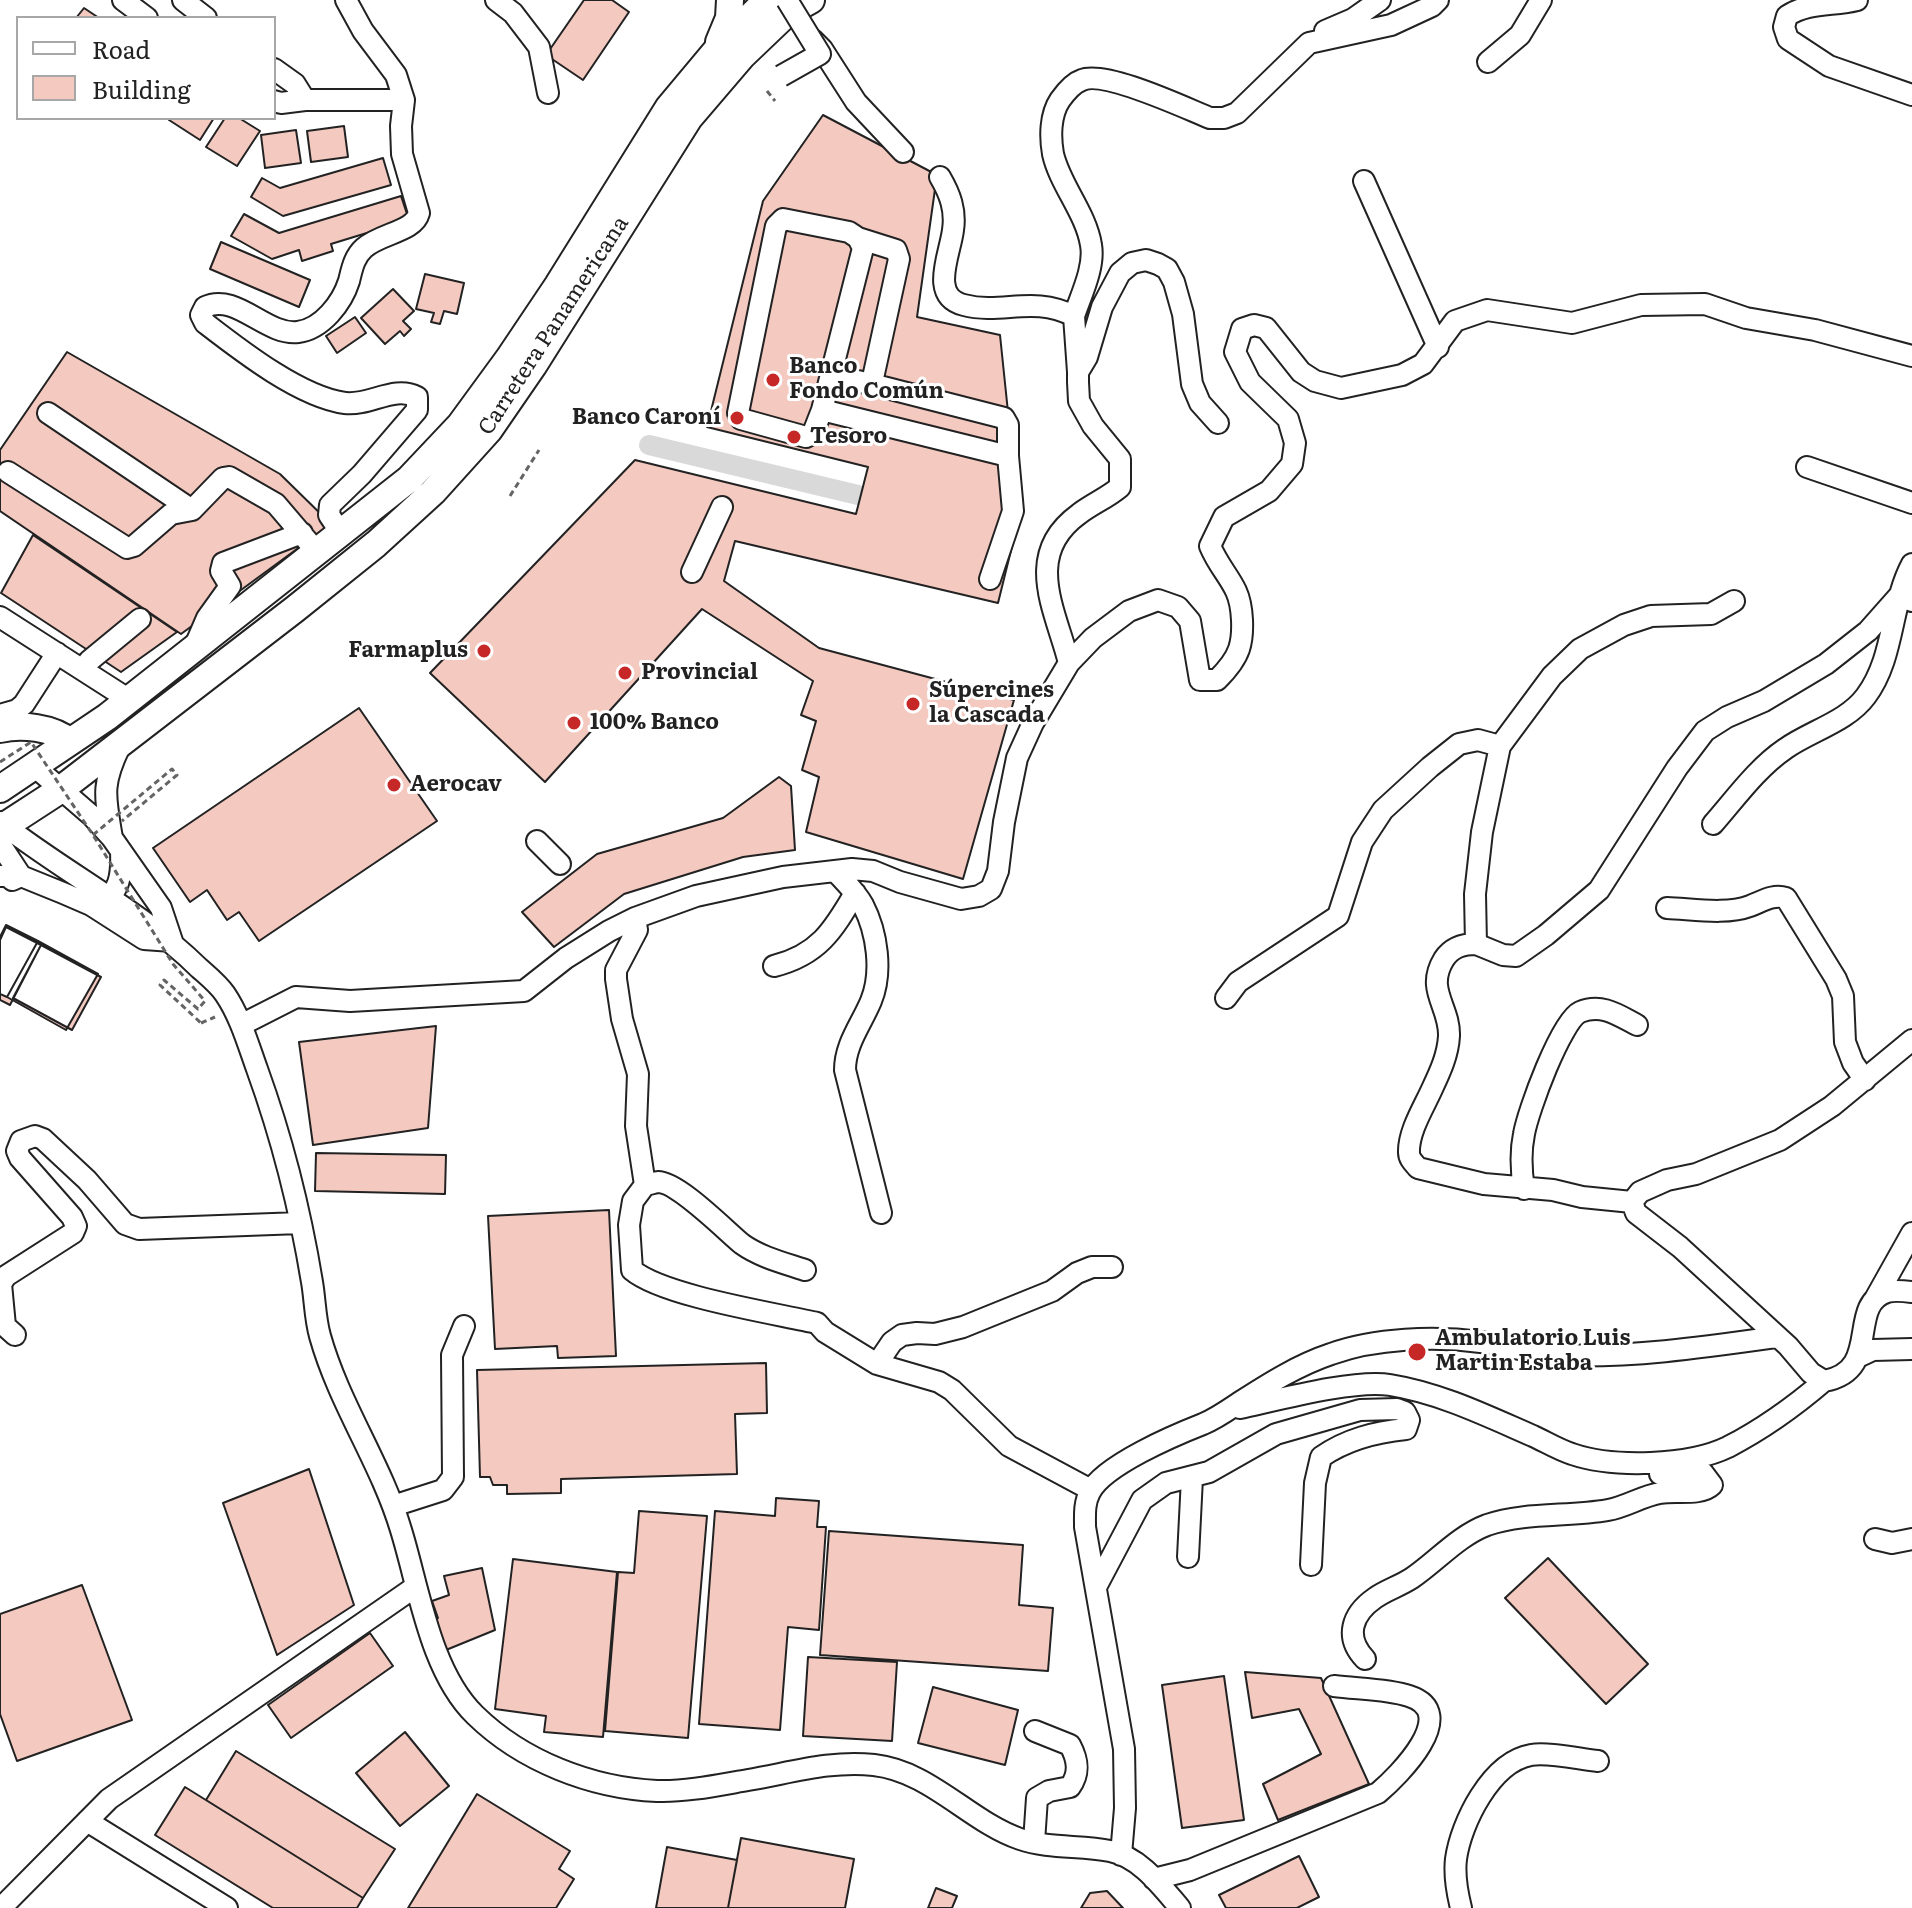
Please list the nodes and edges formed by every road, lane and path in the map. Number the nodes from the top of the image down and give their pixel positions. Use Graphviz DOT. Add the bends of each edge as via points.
graph roads {
  1 [pos="123,0"];
  2 [pos="183,0"];
  3 [pos="346,0"];
  4 [pos="496,0"];
  5 [pos="730,0"];
  6 [pos="811,0"];
  7 [pos="1380,0"];
  8 [pos="1438,0"];
  9 [pos="1541,0"];
  10 [pos="1857,0"];
  11 [pos="776,3"];
  12 [pos="144,16"];
  13 [pos="203,16"];
  14 [pos="1309,43"];
  15 [pos="715,52"];
  16 [pos="1488,62"];
  17 [pos="276,70"];
  18 [pos="781,76"];
  19 [pos="548,93"];
  20 [pos="1912,95"];
  21 [pos="305,100"];
  22 [pos="404,100"];
  23 [pos="276,102"];
  24 [pos="903,152"];
  25 [pos="940,177"];
  26 [pos="1364,181"];
  27 [pos="858,238"];
  28 [pos="1074,316"];
  29 [pos="1438,347"];
  30 [pos="1912,356"];
  31 [pos="1078,372"];
  32 [pos="831,375"];
  33 [pos="875,385"];
  34 [pos="822,410"];
  35 [pos="48,413"];
  36 [pos="1218,423"];
  37 [pos="539,450"];
  38 [pos="1008,456"];
  39 [pos="1807,467"];
  40 [pos="8,472"];
  41 [pos="510,496"];
  42 [pos="1912,503"];
  43 [pos="722,507"];
  44 [pos="192,510"];
  45 [pos="341,533"];
  46 [pos="310,542"];
  47 [pos="1912,564"];
  48 [pos="692,572"];
  49 [pos="990,579"];
  50 [pos="1906,598"];
  51 [pos="1734,601"];
  52 [pos="0,617"];
  53 [pos="26,618"];
  54 [pos="140,619"];
  55 [pos="194,648"];
  56 [pos="57,653"];
  57 [pos="89,661"];
  58 [pos="1069,663"];
  59 [pos="123,695"];
  60 [pos="0,715"];
  61 [pos="0,729"];
  62 [pos="70,742"];
  63 [pos="120,744"];
  64 [pos="1500,746"];
  65 [pos="0,762"];
  66 [pos="34,766"];
  67 [pos="0,789"];
  68 [pos="60,790"];
  69 [pos="1713,824"];
  70 [pos="1,830"];
  71 [pos="112,836"];
  72 [pos="537,841"];
  73 [pos="560,864"];
  74 [pos="835,871"];
  75 [pos="0,876"];
  76 [pos="21,876"];
  77 [pos="0,885"];
  78 [pos="855,893"];
  79 [pos="111,898"];
  80 [pos="91,905"];
  81 [pos="1667,908"];
  82 [pos="635,918"];
  83 [pos="172,941"];
  84 [pos="1476,944"];
  85 [pos="774,966"];
  86 [pos="1226,998"];
  87 [pos="201,1023"];
  88 [pos="241,1025"];
  89 [pos="1637,1025"];
  90 [pos="1912,1040"];
  91 [pos="1865,1080"];
  92 [pos="645,1185"];
  93 [pos="1524,1189"];
  94 [pos="1632,1202"];
  95 [pos="881,1213"];
  96 [pos="300,1223"];
  97 [pos="1912,1233"];
  98 [pos="1112,1267"];
  99 [pos="805,1270"];
  100 [pos="1912,1292"];
  101 [pos="1875,1299"];
  102 [pos="464,1326"];
  103 [pos="15,1335"];
  104 [pos="1777,1337"];
  105 [pos="1912,1349"];
  106 [pos="1858,1357"];
  107 [pos="877,1364"];
  108 [pos="1824,1381"];
  109 [pos="1227,1411"];
  110 [pos="1607,1463"];
  111 [pos="1192,1478"];
  112 [pos="1091,1490"];
  113 [pos="393,1506"];
  114 [pos="1875,1539"];
  115 [pos="1912,1539"];
  116 [pos="1188,1557"];
  117 [pos="1311,1565"];
  118 [pos="415,1587"];
  119 [pos="1096,1587"];
  120 [pos="1365,1659"];
  121 [pos="1334,1686"];
  122 [pos="1035,1731"];
  123 [pos="1598,1761"];
  124 [pos="87,1821"];
  125 [pos="1034,1842"];
  126 [pos="1121,1855"];
  127 [pos="1154,1879"];
  128 [pos="1,1908"];
  129 [pos="227,1908"];
  130 [pos="1180,1908"];
  131 [pos="1461,1908"];
  1 -- 12 [label="street"];
  2 -- 13 [label="street"];
  3 -- 22 [label="street" via="396,75"];
  4 -- 19 [label="street" via="539,47"];
  5 -- 15 [label="main road" via="729,18"];
  6 -- 11 [label="main road, Carretera Panamericana"];
  7 -- 14 [label="street"];
  8 -- 14 [label="street" via="1391,25"];
  9 -- 16 [label="street" via="1520,35"];
  10 -- 20 [label="street" via="1794,11 1784,27 1788,39 1829,66"];
  11 -- 15 [label="main road, Carretera Panamericana"];
  11 -- 18 [label="street, bridge" via="820,54"];
  11 -- 24 [label="street" via="822,49 856,102"];
  11 -- 63 [label="main road, Carretera Panamericana" via="742,56 689,118 489,430 376,544"];
  14 -- 28 [label="street" via="1237,113 1224,118 1210,118 1096,77 1081,80 1066,92 1055,108 1051,129 1054,155 1091,244"];
  15 -- 45 [label="main road, Carretera Panamericana" via="669,107 558,285 460,425 409,479"];
  17 -- 21 [label="street" via="295,84"];
  21 -- 22 [label="street"];
  21 -- 23 [label="street"];
  22 -- 45 [label="street" via="402,154 417,221 381,235 361,250 328,315 311,328 286,332 224,304 213,303 201,315 249,357 310,391 344,403 407,392 417,397 417,410 330,505 329,515"];
  25 -- 28 [label="street" via="953,207 945,268 945,293 952,301 967,306 1055,307"];
  26 -- 29 [label="street"];
  27 -- 32 [label="street" via="863,248"];
  27 -- 33 [label="street" via="896,250 899,259"];
  27 -- 34 [label="street" via="783,219 776,226 738,413 741,419 806,437"];
  28 -- 31 [label="street"];
  29 -- 30 [label="street" via="1455,321 1487,310 1572,323 1641,305 1705,304"];
  29 -- 58 [label="street" via="1423,364 1402,375 1341,388 1301,372 1266,328 1242,329 1235,352 1250,382 1288,419 1295,443 1292,464 1269,491 1224,517 1210,546 1237,592 1240,648 1217,680 1200,680 1190,621 1178,607 1158,600 1129,611"];
  31 -- 36 [label="street" via="1120,273 1132,263 1158,264 1174,282 1200,403"];
  31 -- 58 [label="street" via="1079,401 1120,459 1120,487 1078,515 1047,555 1047,590"];
  32 -- 33 [label="street"];
  32 -- 34 [label="street"];
  33 -- 38 [label="street" via="1004,418"];
  34 -- 38 [label="street"];
  35 -- 44 [label="street"];
  37 -- 41 [label="path"];
  38 -- 49 [label="street" via="1013,511"];
  39 -- 42 [label="street"];
  40 -- 44 [label="street" via="127,548 171,514"];
  43 -- 48 [label="street"];
  44 -- 46 [label="street" via="229,477 276,504"];
  45 -- 46 [label="main road, Carretera Panamericana"];
  46 -- 55 [label="main road, Carretera Panamericana"];
  46 -- 55 [label="street" via="223,563 221,571 230,586"];
  47 -- 50 [label="street"];
  50 -- 69 [label="street" via="1865,699 1784,749"];
  50 -- 84 [label="street" via="1826,664 1705,731 1599,890 1546,935 1516,956"];
  51 -- 64 [label="street" via="1711,614 1651,616 1580,649 1552,676"];
  52 -- 56 [label="street"];
  53 -- 57 [label="street"];
  54 -- 57 [label="street"];
  55 -- 59 [label="main road, Carretera Panamericana"];
  56 -- 59 [label="street"];
  56 -- 60 [label="street" via="24,704"];
  57 -- 59 [label="street" via="116,679"];
  58 -- 74 [label="street" via="1017,758 991,889 961,899 873,871"];
  59 -- 62 [label="main road, Carretera Panamericana"];
  61 -- 62 [label="main road" via="43,729"];
  62 -- 66 [label="main road, Carretera Panamericana"];
  63 -- 68 [label="main road, Carretera Panamericana"];
  63 -- 71 [label="street" via="107,773 105,795"];
  64 -- 84 [label="street" via="1482,832"];
  64 -- 86 [label="street" via="1478,740 1459,744 1383,810 1362,842 1338,916 1238,982"];
  65 -- 71 [label="path, bridge" via="31,742"];
  66 -- 67 [label="main road, Carretera Panamericana"];
  66 -- 68 [label="street"];
  68 -- 70 [label="main road, Carretera Panamericana"];
  68 -- 71 [label="street"];
  70 -- 76 [label="street"];
  70 -- 79 [label="street"];
  71 -- 71 [label="path, bridge" via="172,769 177,775"];
  71 -- 79 [label="street" via="122,870"];
  71 -- 83 [label="street" via="161,908"];
  71 -- 87 [label="path, bridge" via="173,964 205,1001 198,1009 164,980 160,985"];
  72 -- 73 [label="street"];
  74 -- 78 [label="street"];
  74 -- 82 [label="street" via="711,893"];
  75 -- 76 [label="street"];
  76 -- 77 [label="street"];
  76 -- 80 [label="street"];
  78 -- 85 [label="street" via="822,943 797,960"];
  78 -- 95 [label="street" via="876,941 877,972 873,997 845,1053 845,1070"];
  79 -- 80 [label="street"];
  79 -- 83 [label="street"];
  80 -- 83 [label="street" via="144,939"];
  81 -- 91 [label="street" via="1718,910 1786,898 1836,979 1843,996 1845,1042"];
  82 -- 88 [label="street" via="566,958 524,991 350,1001 296,997"];
  82 -- 92 [label="street" via="637,930 616,979 638,1074 636,1126"];
  83 -- 88 [label="street" via="224,992"];
  84 -- 93 [label="street" via="1463,944 1446,955 1437,973 1449,1033 1445,1060 1408,1154 1418,1168"];
  88 -- 96 [label="street" via="279,1132"];
  89 -- 93 [label="street" via="1606,1009 1576,1014 1541,1080 1524,1132"];
  90 -- 91 [label="street"];
  91 -- 94 [label="street" via="1780,1140 1696,1174 1667,1180 1640,1192"];
  92 -- 99 [label="street" via="668,1184 743,1245"];
  92 -- 107 [label="street" via="633,1201 629,1225 632,1270 639,1276 707,1299 817,1323"];
  93 -- 94 [label="street"];
  94 -- 104 [label="street" via="1636,1213"];
  96 -- 103 [label="street" via="139,1229 125,1224 43,1139 21,1141 20,1158 76,1226 1,1284 5,1326"];
  96 -- 113 [label="street" via="319,1334"];
  97 -- 101 [label="street"];
  98 -- 107 [label="street" via="1077,1273 1052,1291 963,1327 902,1335"];
  100 -- 101 [label="street" via="1888,1292"];
  101 -- 106 [label="street" via="1863,1325"];
  102 -- 113 [label="street" via="452,1355 453,1477 443,1490"];
  104 -- 108 [label="street"];
  104 -- 109 [label="street" via="1678,1350 1558,1355 1482,1342 1400,1340 1332,1353 1282,1376"];
  105 -- 106 [label="street" via="1873,1350"];
  106 -- 108 [label="street" via="1850,1371"];
  107 -- 112 [label="street" via="939,1382 1009,1446"];
  108 -- 110 [label="street" via="1726,1448 1646,1464"];
  109 -- 110 [label="street" via="1386,1384 1425,1391 1571,1454"];
  109 -- 112 [label="street" via="1158,1442"];
  110 -- 120 [label="street" via="1643,1476 1703,1473 1712,1485 1649,1495 1609,1510 1486,1525 1363,1606 1356,1615 1354,1637 1356,1650"];
  111 -- 116 [label="street"];
  111 -- 117 [label="street" via="1276,1434 1360,1410 1405,1412 1406,1429 1373,1433 1321,1457"];
  111 -- 119 [label="street" via="1166,1483 1142,1500"];
  112 -- 119 [label="street" via="1085,1527"];
  113 -- 118 [label="street"];
  114 -- 115 [label="street"];
  118 -- 124 [label="street" via="109,1799"];
  118 -- 125 [label="street" via="452,1687 474,1714 536,1758 582,1779 660,1791 791,1770 876,1765 911,1775 1019,1839"];
  119 -- 126 [label="street" via="1124,1749"];
  121 -- 127 [label="street" via="1410,1696 1424,1705 1430,1717 1427,1735 1391,1782 1378,1793 1190,1870"];
  122 -- 125 [label="street" via="1070,1745 1077,1758 1077,1777 1070,1787 1037,1798"];
  123 -- 131 [label="street" via="1532,1754 1493,1776 1461,1836 1456,1862"];
  124 -- 128 [label="street"];
  124 -- 129 [label="street"];
  125 -- 126 [label="street"];
  126 -- 127 [label="street"];
  127 -- 130 [label="street"];
}
